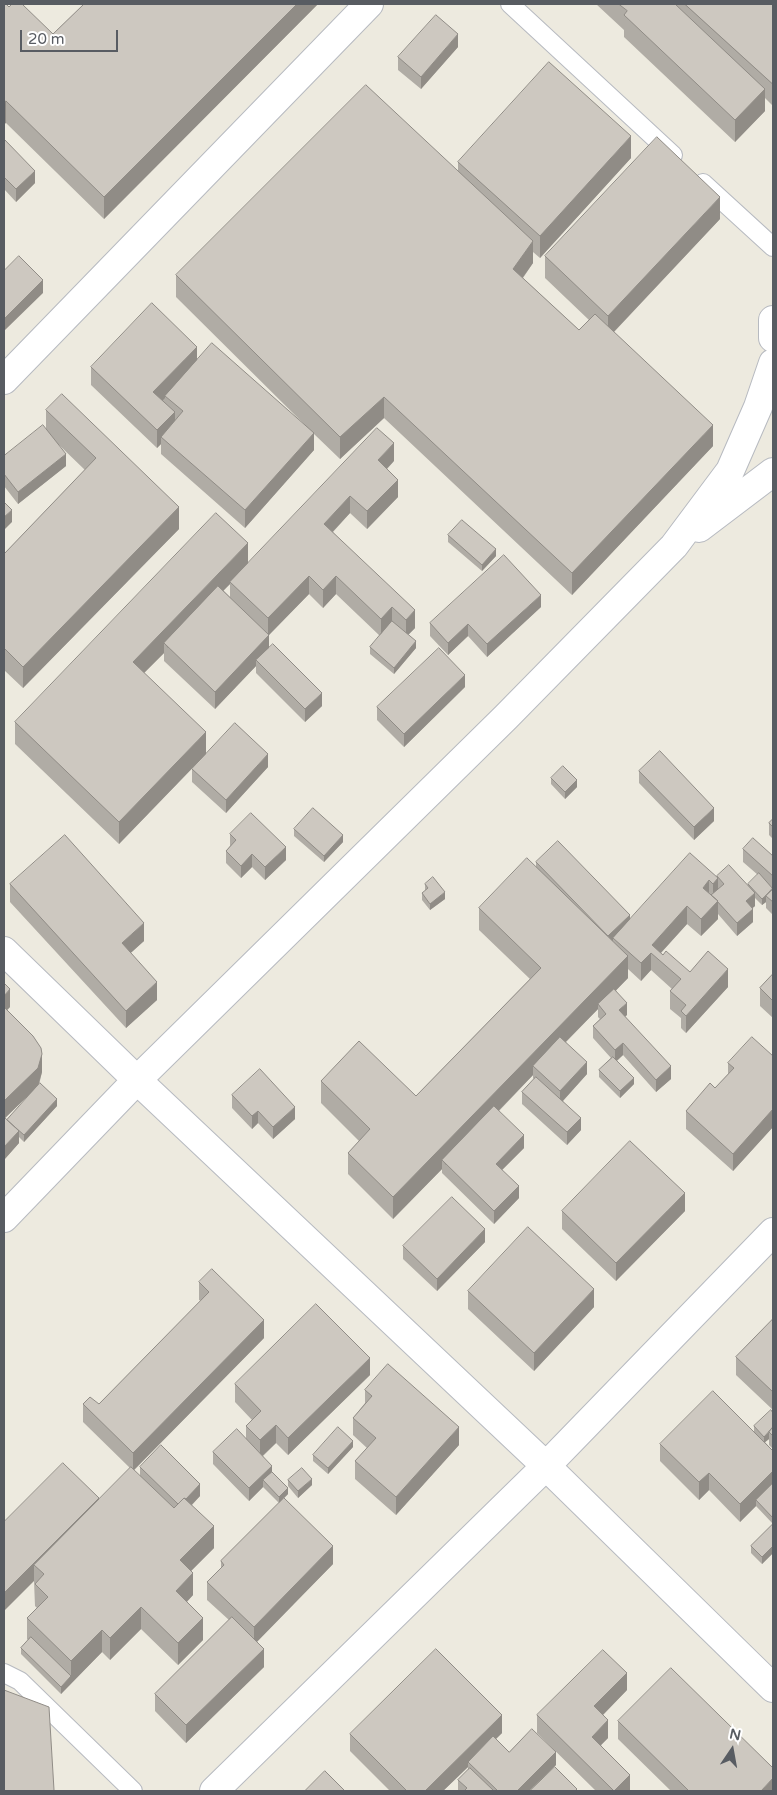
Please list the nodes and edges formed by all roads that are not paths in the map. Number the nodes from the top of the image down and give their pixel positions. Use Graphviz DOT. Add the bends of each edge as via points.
graph roads {
  1 [pos="369,4"];
  2 [pos="510,4"];
  3 [pos="773,247"];
  4 [pos="773,320"];
  5 [pos="773,338"];
  6 [pos="773,363"];
  7 [pos="4,380"];
  8 [pos="773,472"];
  9 [pos="674,546"];
  10 [pos="4,951"];
  11 [pos="137,1080"];
  12 [pos="4,1218"];
  13 [pos="773,1232"];
  14 [pos="546,1466"];
  15 [pos="4,1673"];
  16 [pos="773,1688"];
  17 [pos="133,1791"];
  18 [pos="214,1791"];
  1 -- 7 [label="street"];
  2 -- 3 [label="lane"];
  4 -- 5 [label="street"];
  6 -- 9 [label="street" via="730,471"];
  8 -- 9 [label="street"];
  9 -- 11 [label="street" via="506,718"];
  10 -- 11 [label="street"];
  11 -- 12 [label="street"];
  11 -- 14 [label="street"];
  13 -- 14 [label="street"];
  14 -- 16 [label="street"];
  14 -- 18 [label="street"];
  15 -- 17 [label="lane" via="20,1681"];
}
